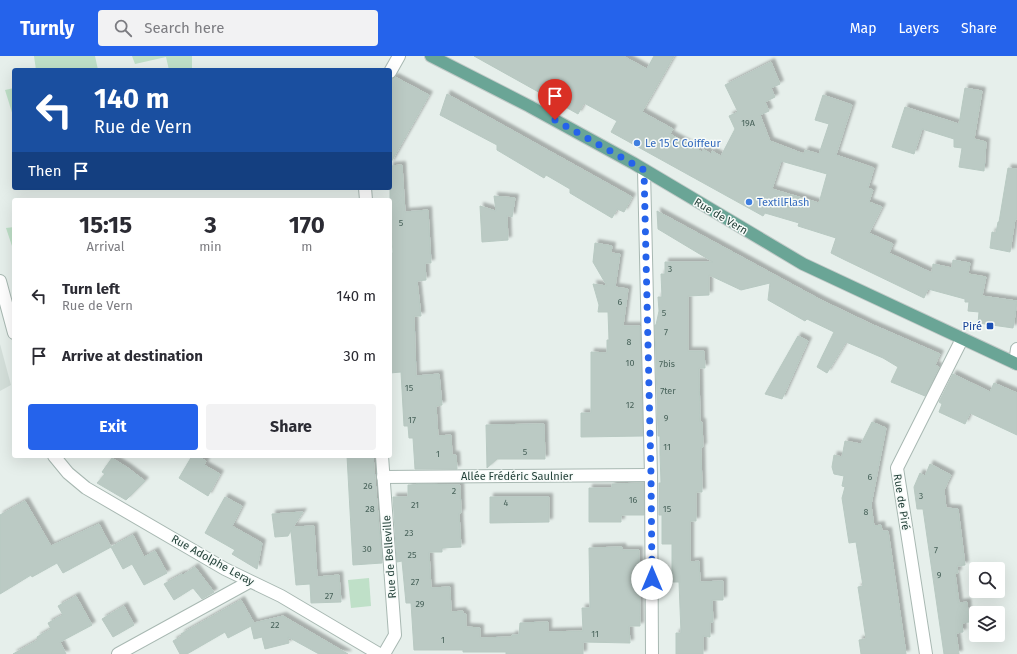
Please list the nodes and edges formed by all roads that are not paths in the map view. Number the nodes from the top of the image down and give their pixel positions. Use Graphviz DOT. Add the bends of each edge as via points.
graph roads {
  1 [pos="399,56"];
  2 [pos="431,56"];
  3 [pos="392,68"];
  4 [pos="644,170"];
  5 [pos="0,281"];
  6 [pos="12,326"];
  7 [pos="962,339"];
  8 [pos="1017,349"];
  9 [pos="1016,364"];
  10 [pos="56,458"];
  11 [pos="382,458"];
  12 [pos="651,475"];
  13 [pos="383,477"];
  14 [pos="249,582"];
  15 [pos="118,654"];
  16 [pos="379,654"];
  17 [pos="384,654"];
  18 [pos="652,654"];
  19 [pos="926,654"];
  1 -- 3 [label="street"];
  2 -- 4 [label="main road, Rue de Vern" via="529,106"];
  4 -- 7 [label="main road, Rue de Vern" via="803,264"];
  4 -- 12 [label="street"];
  5 -- 6 [label="street"];
  7 -- 9 [label="main road, Rue de Vern"];
  7 -- 19 [label="street, Rue de Piré" via="896,468"];
  8 -- 9 [label="street"];
  10 -- 14 [label="street, Rue Adolphe Leray" via="86,488"];
  11 -- 13 [label="street, Rue de Belleville"];
  12 -- 13 [label="street, Allée Frédéric Saulnier"];
  12 -- 18 [label="street"];
  13 -- 17 [label="street, Rue de Belleville" via="395,635"];
  14 -- 15 [label="street"];
  14 -- 16 [label="street, Rue Adolphe Leray" via="281,596"];
}
